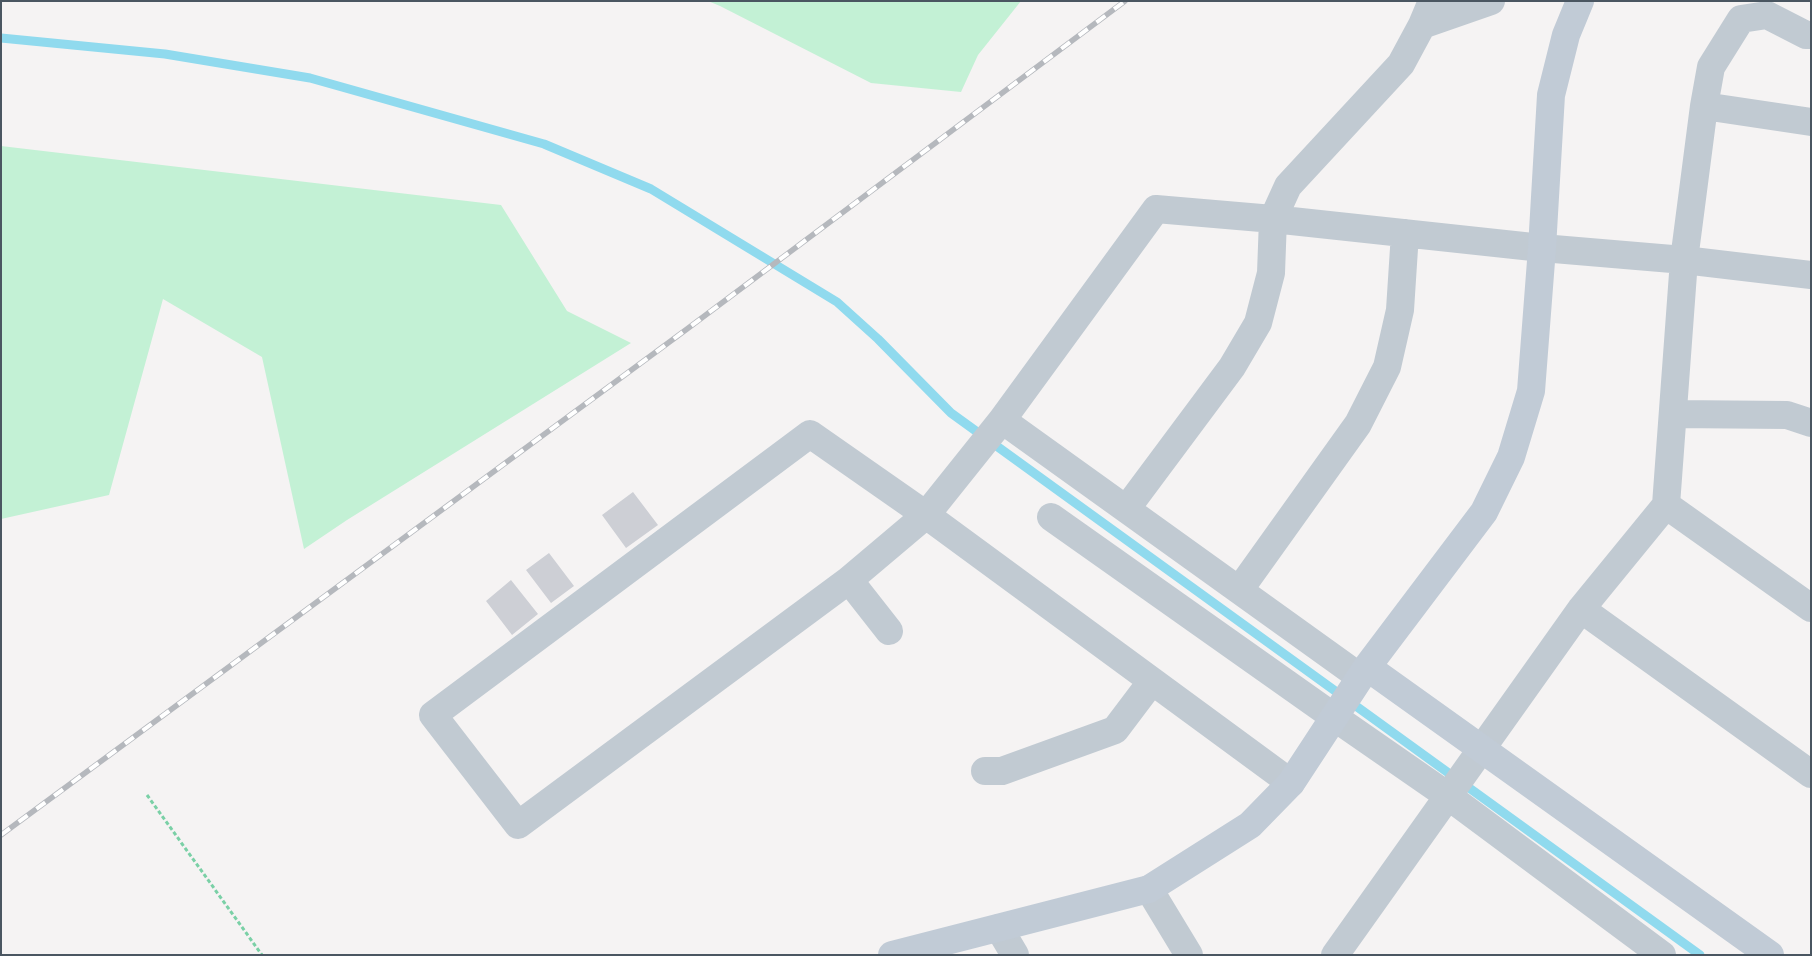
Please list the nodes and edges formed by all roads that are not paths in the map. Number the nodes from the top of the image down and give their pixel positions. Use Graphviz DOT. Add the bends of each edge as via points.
graph roads {
  1 [pos="1491,1"];
  2 [pos="1580,1"];
  3 [pos="1427,13"];
  4 [pos="1811,34"];
  5 [pos="1704,106"];
  6 [pos="1811,122"];
  7 [pos="1273,219"];
  8 [pos="1405,233"];
  9 [pos="1542,248"];
  10 [pos="1684,260"];
  11 [pos="1811,275"];
  12 [pos="1674,414"];
  13 [pos="1002,420"];
  14 [pos="1811,423"];
  15 [pos="1666,505"];
  16 [pos="1127,508"];
  17 [pos="926,515"];
  18 [pos="1051,517"];
  19 [pos="849,580"];
  20 [pos="1240,589"];
  21 [pos="1811,608"];
  22 [pos="1582,610"];
  23 [pos="889,631"];
  24 [pos="1361,677"];
  25 [pos="1152,681"];
  26 [pos="1334,717"];
  27 [pos="1482,749"];
  28 [pos="985,771"];
  29 [pos="1811,774"];
  30 [pos="1291,783"];
  31 [pos="1448,796"];
  32 [pos="1149,889"];
  33 [pos="999,928"];
  34 [pos="892,955"];
  35 [pos="1015,955"];
  36 [pos="1189,955"];
  37 [pos="1335,955"];
  38 [pos="1662,955"];
  39 [pos="1770,955"];
  1 -- 3 [label="street"];
  2 -- 9 [label="street" via="1566,35 1551,95"];
  3 -- 7 [label="street" via="1401,64 1288,186"];
  4 -- 5 [label="street" via="1806,35 1767,15 1741,19 1711,67"];
  5 -- 6 [label="street"];
  5 -- 10 [label="street"];
  7 -- 8 [label="street"];
  7 -- 13 [label="street" via="1156,209"];
  7 -- 16 [label="street" via="1271,273 1258,323 1232,367"];
  8 -- 9 [label="street"];
  8 -- 20 [label="street" via="1400,310 1387,367 1358,424"];
  9 -- 10 [label="street"];
  9 -- 24 [label="street" via="1531,391 1511,457 1484,512"];
  10 -- 11 [label="street"];
  10 -- 12 [label="street"];
  12 -- 14 [label="street" via="1787,416"];
  12 -- 15 [label="street"];
  13 -- 16 [label="street"];
  13 -- 17 [label="street"];
  15 -- 21 [label="street"];
  15 -- 22 [label="street"];
  16 -- 20 [label="street"];
  17 -- 19 [label="street"];
  17 -- 19 [label="street" via="810,434 433,715 518,825"];
  17 -- 25 [label="street"];
  18 -- 26 [label="street"];
  19 -- 23 [label="street"];
  20 -- 24 [label="street"];
  22 -- 27 [label="street"];
  22 -- 29 [label="street"];
  24 -- 26 [label="street"];
  24 -- 27 [label="street"];
  25 -- 28 [label="street" via="1116,730 1002,771"];
  25 -- 30 [label="street"];
  26 -- 30 [label="street"];
  26 -- 31 [label="street"];
  27 -- 31 [label="street"];
  27 -- 39 [label="street"];
  30 -- 32 [label="street" via="1250,825"];
  31 -- 37 [label="street"];
  31 -- 38 [label="street"];
  32 -- 33 [label="street"];
  32 -- 36 [label="street"];
  33 -- 34 [label="street"];
  33 -- 35 [label="street"];
}
